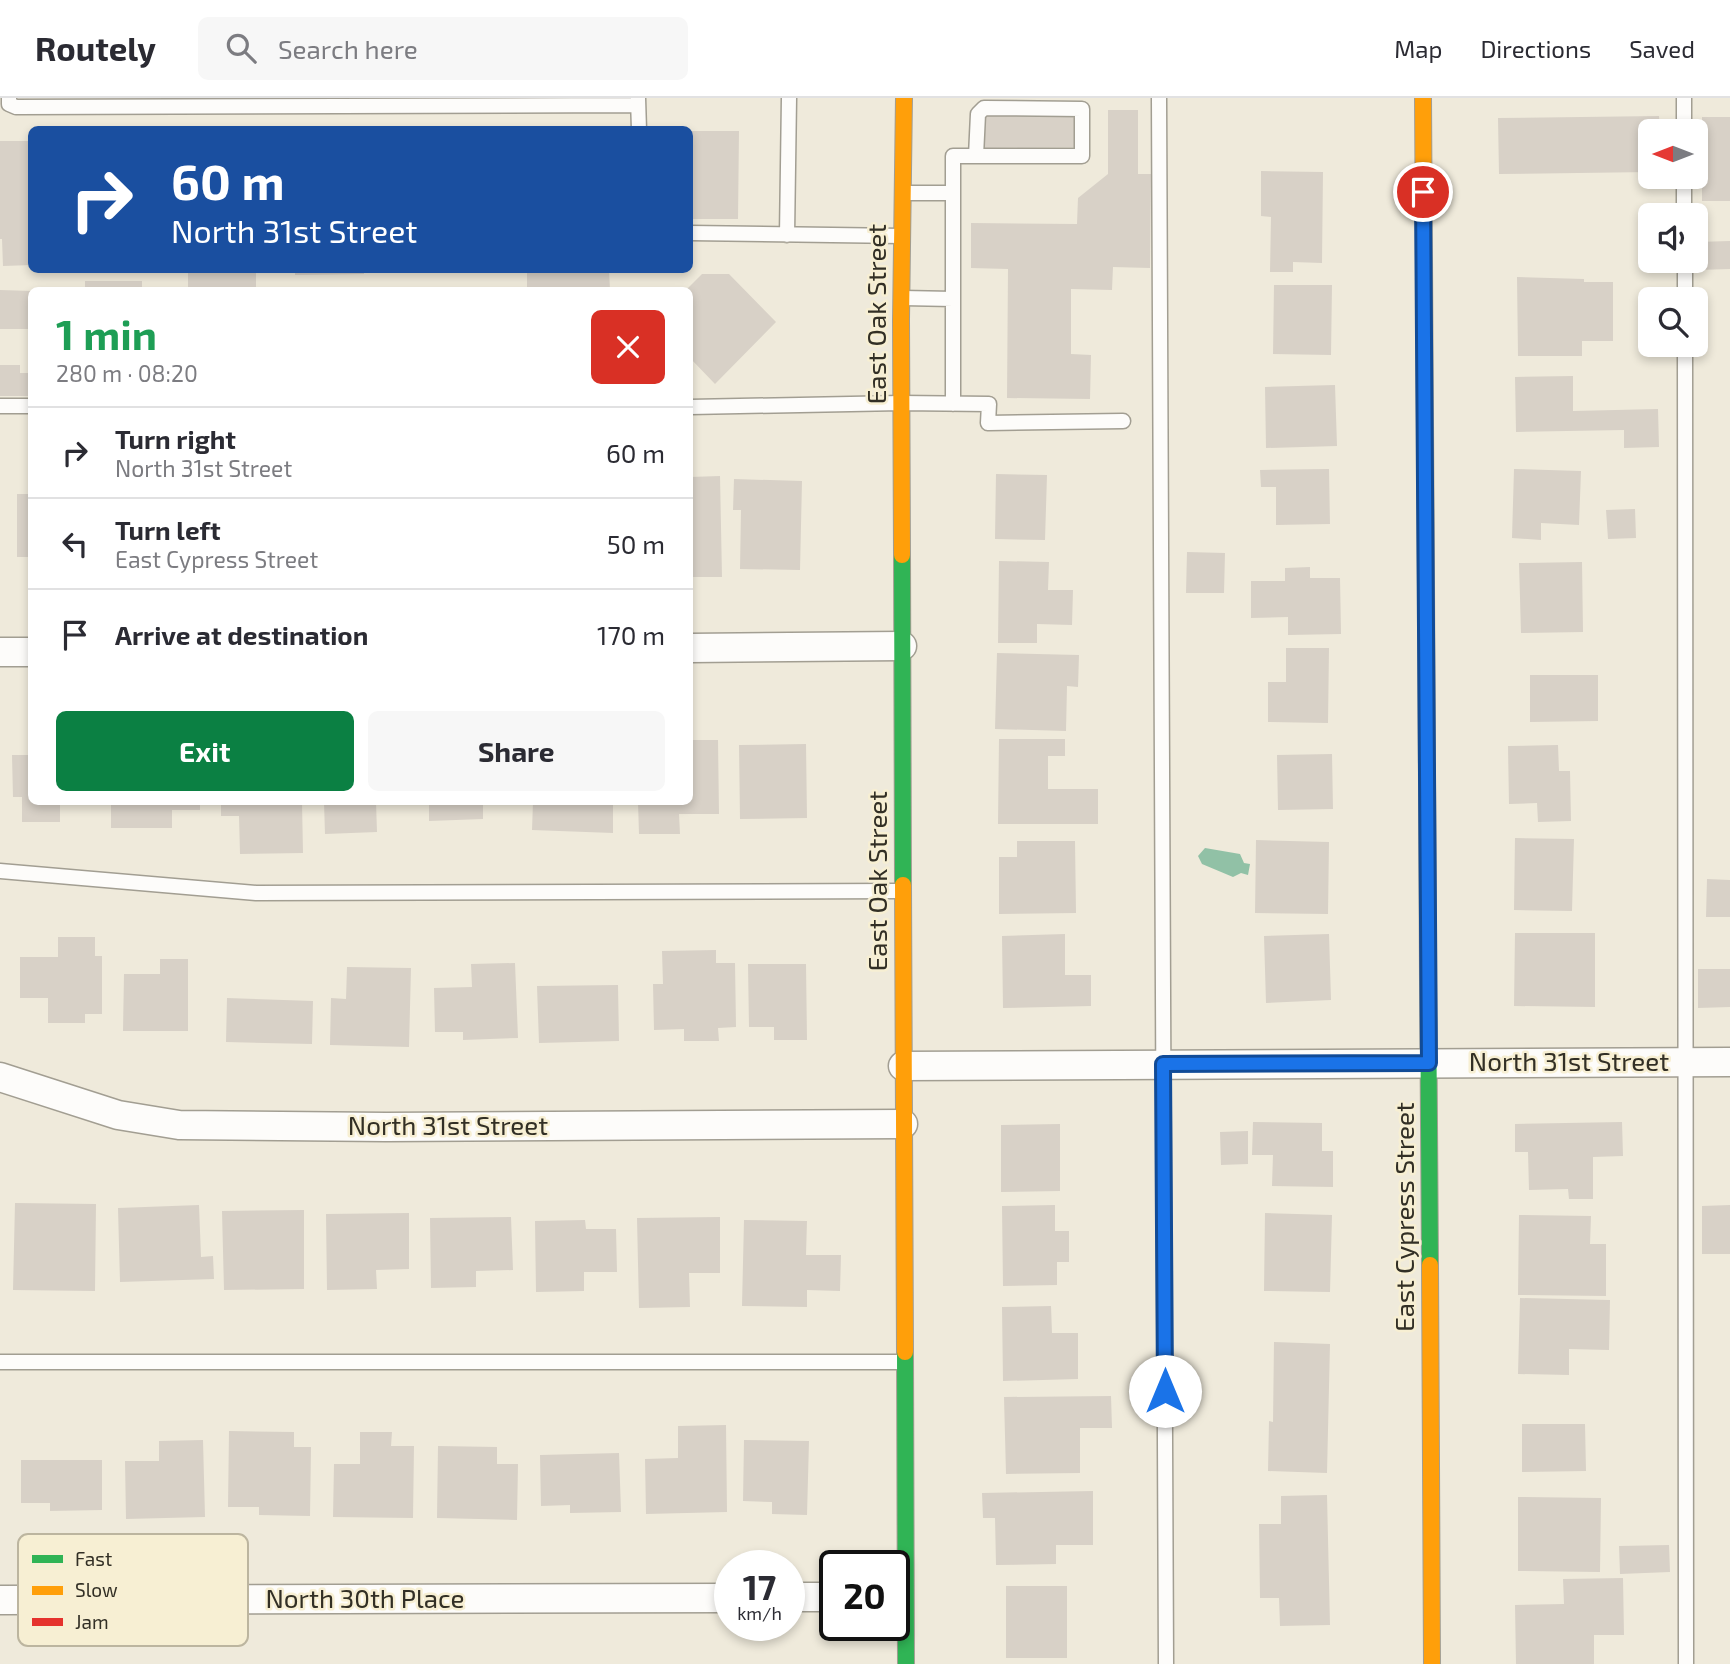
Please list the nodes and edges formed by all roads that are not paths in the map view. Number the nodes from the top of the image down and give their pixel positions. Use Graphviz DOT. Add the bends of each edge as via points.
graph roads {
  1 [pos="9,98"];
  2 [pos="789,98"];
  3 [pos="904,98"];
  4 [pos="1159,98"];
  5 [pos="1423,98"];
  6 [pos="1684,98"];
  7 [pos="378,102"];
  8 [pos="638,102"];
  9 [pos="1057,106"];
  10 [pos="999,107"];
  11 [pos="1684,119"];
  12 [pos="639,126"];
  13 [pos="976,156"];
  14 [pos="902,193"];
  15 [pos="953,193"];
  16 [pos="693,233"];
  17 [pos="787,234"];
  18 [pos="902,236"];
  19 [pos="901,299"];
  20 [pos="953,299"];
  21 [pos="1685,357"];
  22 [pos="901,402"];
  23 [pos="953,404"];
  24 [pos="0,406"];
  25 [pos="28,406"];
  26 [pos="693,407"];
  27 [pos="1123,421"];
  28 [pos="902,646"];
  29 [pos="693,648"];
  30 [pos="0,652"];
  31 [pos="28,652"];
  32 [pos="0,871"];
  33 [pos="903,891"];
  34 [pos="1685,1062"];
  35 [pos="1730,1062"];
  36 [pos="1429,1063"];
  37 [pos="1163,1064"];
  38 [pos="903,1066"];
  39 [pos="0,1077"];
  40 [pos="903,1124"];
  41 [pos="0,1362"];
  42 [pos="905,1362"];
  43 [pos="901,1550"];
  44 [pos="714,1598"];
  45 [pos="248,1599"];
  46 [pos="0,1600"];
  47 [pos="18,1600"];
  48 [pos="904,1641"];
  49 [pos="906,1664"];
  50 [pos="1166,1664"];
  51 [pos="1432,1664"];
  52 [pos="1686,1664"];
  1 -- 7 [label="lane" via="9,104 16,107"];
  2 -- 17 [label="lane"];
  3 -- 14 [label="street, East Oak Street"];
  4 -- 37 [label="lane"];
  5 -- 36 [label="street, East Cypress Street"];
  6 -- 11 [label="lane"];
  7 -- 8 [label="lane" via="486,106"];
  8 -- 12 [label="lane"];
  9 -- 10 [label="lane"];
  9 -- 13 [label="lane" via="1082,109 1082,156 1056,151"];
  10 -- 13 [label="lane" via="984,108 978,114"];
  13 -- 15 [label="lane" via="953,156"];
  14 -- 15 [label="lane"];
  14 -- 18 [label="street, East Oak Street"];
  15 -- 20 [label="lane"];
  16 -- 17 [label="lane"];
  17 -- 18 [label="lane"];
  18 -- 19 [label="street, East Oak Street"];
  19 -- 20 [label="lane"];
  19 -- 22 [label="street, East Oak Street"];
  20 -- 23 [label="lane"];
  21 -- 34 [label="lane"];
  22 -- 23 [label="lane"];
  22 -- 26 [label="lane"];
  22 -- 28 [label="street, East Oak Street"];
  23 -- 27 [label="lane" via="989,404 988,423"];
  24 -- 25 [label="lane"];
  28 -- 29 [label="street"];
  28 -- 33 [label="street, East Oak Street"];
  30 -- 31 [label="street"];
  32 -- 33 [label="lane" via="256,893"];
  33 -- 38 [label="street, East Oak Street"];
  34 -- 35 [label="street, North 31st Street"];
  34 -- 36 [label="street, North 31st Street"];
  34 -- 52 [label="lane"];
  36 -- 37 [label="street, North 31st Street"];
  36 -- 51 [label="street, East Cypress Street"];
  37 -- 38 [label="street, North 31st Street"];
  37 -- 50 [label="lane"];
  38 -- 40 [label="street, East Oak Street"];
  39 -- 40 [label="street, North 31st Street" via="118,1115 179,1125"];
  40 -- 42 [label="street, East Oak Street"];
  41 -- 42 [label="lane"];
  42 -- 43 [label="street, East Oak Street"];
  44 -- 45 [label="street, North 30th Place"];
  46 -- 47 [label="street, North 30th Place"];
  48 -- 49 [label="street, East Oak Street"];
}
